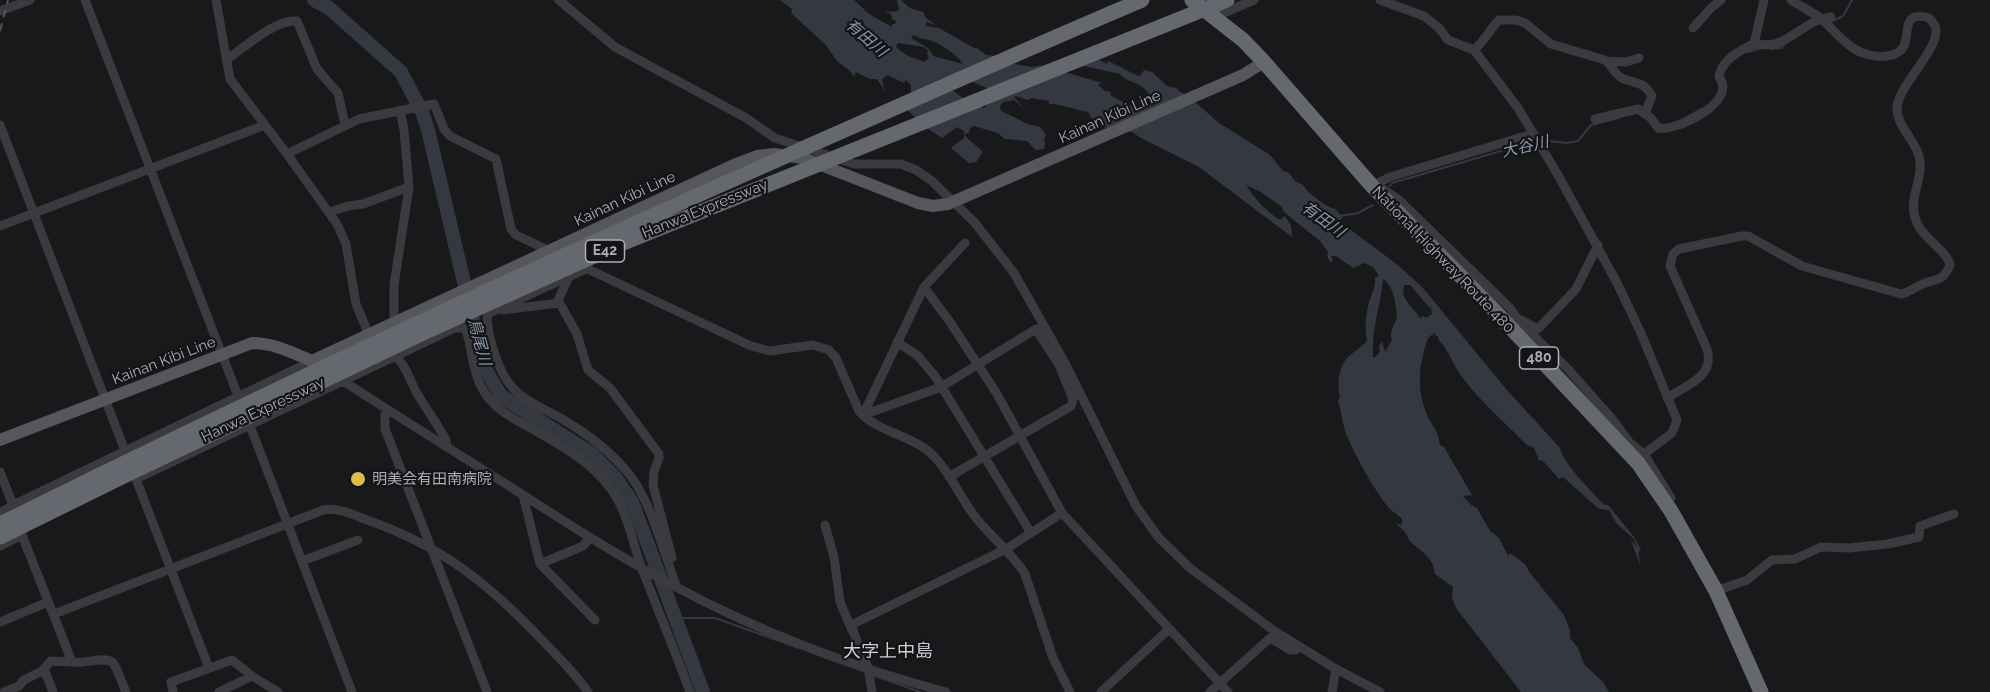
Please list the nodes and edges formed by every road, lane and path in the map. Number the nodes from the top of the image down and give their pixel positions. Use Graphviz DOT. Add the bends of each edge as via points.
graph roads {
  1 [pos="30,0"];
  2 [pos="85,0"];
  3 [pos="216,0"];
  4 [pos="559,0"];
  5 [pos="1142,0"];
  6 [pos="1192,0"];
  7 [pos="1227,0"];
  8 [pos="1254,0"];
  9 [pos="1380,0"];
  10 [pos="1721,0"];
  11 [pos="1764,0"];
  12 [pos="1791,0"];
  13 [pos="0,11"];
  14 [pos="1214,17"];
  15 [pos="1831,17"];
  16 [pos="1820,18"];
  17 [pos="1693,28"];
  18 [pos="1754,44"];
  19 [pos="1474,50"];
  20 [pos="1640,58"];
  21 [pos="226,60"];
  22 [pos="1605,60"];
  23 [pos="1264,62"];
  24 [pos="400,110"];
  25 [pos="1645,113"];
  26 [pos="1595,119"];
  27 [pos="345,124"];
  28 [pos="265,125"];
  29 [pos="0,126"];
  30 [pos="1532,134"];
  31 [pos="288,154"];
  32 [pos="149,169"];
  33 [pos="1373,185"];
  34 [pos="409,187"];
  35 [pos="958,201"];
  36 [pos="330,212"];
  37 [pos="33,213"];
  38 [pos="0,226"];
  39 [pos="965,243"];
  40 [pos="1598,245"];
  41 [pos="549,251"];
  42 [pos="586,269"];
  43 [pos="569,277"];
  44 [pos="924,287"];
  45 [pos="559,303"];
  46 [pos="1493,309"];
  47 [pos="495,310"];
  48 [pos="1519,319"];
  49 [pos="394,323"];
  50 [pos="374,332"];
  51 [pos="897,342"];
  52 [pos="222,355"];
  53 [pos="396,356"];
  54 [pos="312,361"];
  55 [pos="978,364"];
  56 [pos="1062,364"];
  57 [pos="344,381"];
  58 [pos="941,387"];
  59 [pos="239,397"];
  60 [pos="1667,398"];
  61 [pos="105,400"];
  62 [pos="388,410"];
  63 [pos="863,416"];
  64 [pos="250,426"];
  65 [pos="1020,436"];
  66 [pos="0,440"];
  67 [pos="1625,444"];
  68 [pos="447,447"];
  69 [pos="126,452"];
  70 [pos="1644,454"];
  71 [pos="984,456"];
  72 [pos="0,472"];
  73 [pos="949,477"];
  74 [pos="136,479"];
  75 [pos="523,495"];
  76 [pos="13,505"];
  77 [pos="1671,511"];
  78 [pos="0,513"];
  79 [pos="1062,513"];
  80 [pos="1954,513"];
  81 [pos="287,523"];
  82 [pos="0,524"];
  83 [pos="825,525"];
  84 [pos="1031,533"];
  85 [pos="0,537"];
  86 [pos="590,537"];
  87 [pos="358,540"];
  88 [pos="0,546"];
  89 [pos="432,548"];
  90 [pos="1006,549"];
  91 [pos="302,561"];
  92 [pos="540,564"];
  93 [pos="170,569"];
  94 [pos="645,570"];
  95 [pos="677,588"];
  96 [pos="1716,591"];
  97 [pos="48,602"];
  98 [pos="54,614"];
  99 [pos="595,620"];
  100 [pos="0,622"];
  101 [pos="1169,629"];
  102 [pos="853,631"];
  103 [pos="1299,646"];
  104 [pos="72,662"];
  105 [pos="209,668"];
  106 [pos="868,668"];
  107 [pos="44,669"];
  108 [pos="1336,669"];
  109 [pos="252,676"];
  110 [pos="1220,683"];
  111 [pos="231,689"];
  112 [pos="4,692"];
  113 [pos="53,692"];
  114 [pos="126,692"];
  115 [pos="173,692"];
  116 [pos="219,692"];
  117 [pos="278,692"];
  118 [pos="352,692"];
  119 [pos="487,692"];
  120 [pos="588,692"];
  121 [pos="690,692"];
  122 [pos="872,692"];
  123 [pos="946,692"];
  124 [pos="1070,692"];
  125 [pos="1101,692"];
  126 [pos="1210,692"];
  127 [pos="1228,692"];
  128 [pos="1332,692"];
  129 [pos="1380,692"];
  130 [pos="1761,692"];
  1 -- 13 [label="street"];
  2 -- 32 [label="street"];
  3 -- 21 [label="street"];
  4 -- 35 [label="street" via="615,47 746,118 774,138 854,164 902,164"];
  5 -- 82 [label="highway, Hanwa Expressway / E42, bridge" via="554,260"];
  6 -- 14 [label="highway, National Highway Route 480 / 480"];
  7 -- 85 [label="highway, Hanwa Expressway / E42, bridge" via="623,243 421,334"];
  8 -- 14 [label="street"];
  9 -- 19 [label="street" via="1424,16 1448,40"];
  10 -- 17 [label="street"];
  11 -- 18 [label="street"];
  12 -- 16 [label="street"];
  14 -- 23 [label="highway, National Highway Route 480 / 480"];
  15 -- 16 [label="street"];
  16 -- 18 [label="street" via="1776,44"];
  16 -- 60 [label="street" via="1857,50 1888,56 1900,51 1909,22 1916,17 1929,18 1934,24 1934,38 1897,107 1901,124 1919,158 1920,174 1912,203 1917,223 1950,266 1937,281 1901,294 1802,266 1748,236 1679,249 1671,260 1672,273 1710,358 1702,376"];
  18 -- 25 [label="street" via="1730,58 1721,69 1719,77 1725,88 1711,108 1663,129"];
  19 -- 22 [label="street" via="1499,20 1508,19 1525,23 1551,44"];
  19 -- 30 [label="street" via="1518,108"];
  20 -- 22 [label="street" via="1626,62"];
  21 -- 27 [label="street" via="276,27 297,21 317,69 338,93"];
  21 -- 28 [label="street" via="230,79"];
  22 -- 25 [label="street" via="1621,78 1640,82 1650,92"];
  23 -- 33 [label="highway, National Highway Route 480 / 480"];
  23 -- 35 [label="main road, Kainan Kibi Line"];
  24 -- 27 [label="street"];
  24 -- 34 [label="street"];
  24 -- 41 [label="street" via="432,104 450,136 496,159 508,220 516,235"];
  25 -- 26 [label="street" via="1634,109"];
  27 -- 31 [label="street"];
  28 -- 31 [label="street"];
  28 -- 32 [label="street"];
  29 -- 37 [label="street"];
  30 -- 33 [label="street"];
  30 -- 40 [label="street"];
  31 -- 36 [label="street"];
  32 -- 37 [label="street"];
  32 -- 52 [label="street"];
  33 -- 46 [label="highway, National Highway Route 480 / 480"];
  33 -- 48 [label="street" via="1399,201"];
  34 -- 36 [label="street"];
  34 -- 49 [label="street" via="394,285"];
  35 -- 41 [label="main road, Kainan Kibi Line" via="940,206 918,203 803,158 774,154 745,160"];
  35 -- 56 [label="street" via="1014,273"];
  36 -- 50 [label="street" via="346,244 356,304"];
  37 -- 38 [label="street"];
  37 -- 61 [label="street"];
  39 -- 44 [label="street"];
  40 -- 48 [label="street" via="1576,289 1538,328"];
  40 -- 60 [label="street"];
  41 -- 42 [label="street"];
  41 -- 49 [label="main road, Kainan Kibi Line"];
  42 -- 43 [label="street"];
  42 -- 63 [label="street" via="752,346 776,352 813,345 824,347 836,358"];
  43 -- 45 [label="street"];
  43 -- 47 [label="street"];
  44 -- 51 [label="street"];
  44 -- 55 [label="street"];
  45 -- 47 [label="street"];
  45 -- 95 [label="street" via="577,334 588,370 610,388 659,454 653,485"];
  46 -- 48 [label="street" via="1500,308"];
  46 -- 67 [label="highway, National Highway Route 480 / 480"];
  47 -- 95 [label="street" via="486,317 506,380 520,395 594,440 624,468 644,498"];
  48 -- 67 [label="street" via="1613,420"];
  49 -- 50 [label="main road, Kainan Kibi Line"];
  50 -- 53 [label="street"];
  50 -- 54 [label="main road, Kainan Kibi Line"];
  51 -- 58 [label="street" via="922,360"];
  51 -- 63 [label="street"];
  52 -- 54 [label="main road, Kainan Kibi Line" via="265,343"];
  52 -- 59 [label="street"];
  52 -- 61 [label="main road, Kainan Kibi Line"];
  53 -- 57 [label="street"];
  53 -- 68 [label="street" via="440,428"];
  53 -- 94 [label="street" via="455,328 464,328 479,382 488,398 507,415 585,461 604,479 622,508"];
  54 -- 57 [label="street"];
  54 -- 59 [label="street"];
  55 -- 56 [label="street" via="1036,329"];
  55 -- 58 [label="street"];
  55 -- 65 [label="street"];
  56 -- 65 [label="street" via="1073,403"];
  56 -- 103 [label="street" via="1132,500 1159,538 1217,589"];
  57 -- 62 [label="street"];
  57 -- 64 [label="street"];
  58 -- 63 [label="street"];
  58 -- 71 [label="street"];
  59 -- 64 [label="street"];
  59 -- 69 [label="street"];
  60 -- 70 [label="street" via="1677,420 1676,427"];
  61 -- 66 [label="main road, Kainan Kibi Line"];
  61 -- 69 [label="street"];
  62 -- 68 [label="street"];
  62 -- 89 [label="street" via="385,429"];
  63 -- 73 [label="street" via="923,448"];
  64 -- 74 [label="street"];
  64 -- 81 [label="street"];
  65 -- 71 [label="street"];
  65 -- 79 [label="street"];
  67 -- 70 [label="street"];
  67 -- 77 [label="highway, National Highway Route 480 / 480"];
  68 -- 75 [label="street"];
  69 -- 74 [label="street"];
  69 -- 76 [label="street"];
  70 -- 77 [label="street" via="1673,503"];
  71 -- 73 [label="street"];
  71 -- 84 [label="street"];
  72 -- 76 [label="street"];
  73 -- 90 [label="street" via="974,515"];
  74 -- 93 [label="street"];
  75 -- 86 [label="street"];
  75 -- 92 [label="street"];
  76 -- 78 [label="street"];
  77 -- 96 [label="highway, National Highway Route 480 / 480"];
  79 -- 84 [label="street"];
  79 -- 101 [label="street"];
  80 -- 96 [label="street" via="1920,526 1919,537 1857,547 1827,546 1796,559 1773,560 1747,580"];
  81 -- 89 [label="street" via="333,509 380,524"];
  81 -- 91 [label="street"];
  81 -- 93 [label="street"];
  83 -- 102 [label="street" via="840,602"];
  84 -- 90 [label="street"];
  86 -- 92 [label="street" via="583,546"];
  86 -- 94 [label="street"];
  87 -- 91 [label="street"];
  88 -- 97 [label="street" via="22,535"];
  89 -- 119 [label="street"];
  89 -- 120 [label="street" via="495,593"];
  90 -- 102 [label="street" via="857,621"];
  90 -- 124 [label="street" via="1025,574 1053,658"];
  91 -- 118 [label="street"];
  92 -- 99 [label="street"];
  93 -- 98 [label="street"];
  93 -- 105 [label="street"];
  94 -- 95 [label="street"];
  94 -- 121 [label="street"];
  95 -- 106 [label="street" via="798,644"];
  96 -- 130 [label="highway, National Highway Route 480 / 480"];
  97 -- 98 [label="street"];
  97 -- 100 [label="street"];
  98 -- 104 [label="street"];
  101 -- 110 [label="street"];
  101 -- 125 [label="street"];
  102 -- 106 [label="street"];
  103 -- 108 [label="street"];
  103 -- 110 [label="street" via="1290,650 1270,638"];
  104 -- 107 [label="street" via="55,660"];
  104 -- 114 [label="street" via="108,659"];
  105 -- 109 [label="street" via="232,660"];
  105 -- 115 [label="street" via="171,682"];
  106 -- 122 [label="street"];
  106 -- 123 [label="street"];
  107 -- 112 [label="street"];
  107 -- 113 [label="street"];
  108 -- 128 [label="street"];
  108 -- 129 [label="street"];
  109 -- 111 [label="street"];
  109 -- 117 [label="street"];
  110 -- 126 [label="street"];
  110 -- 127 [label="street"];
  111 -- 116 [label="street"];
}
